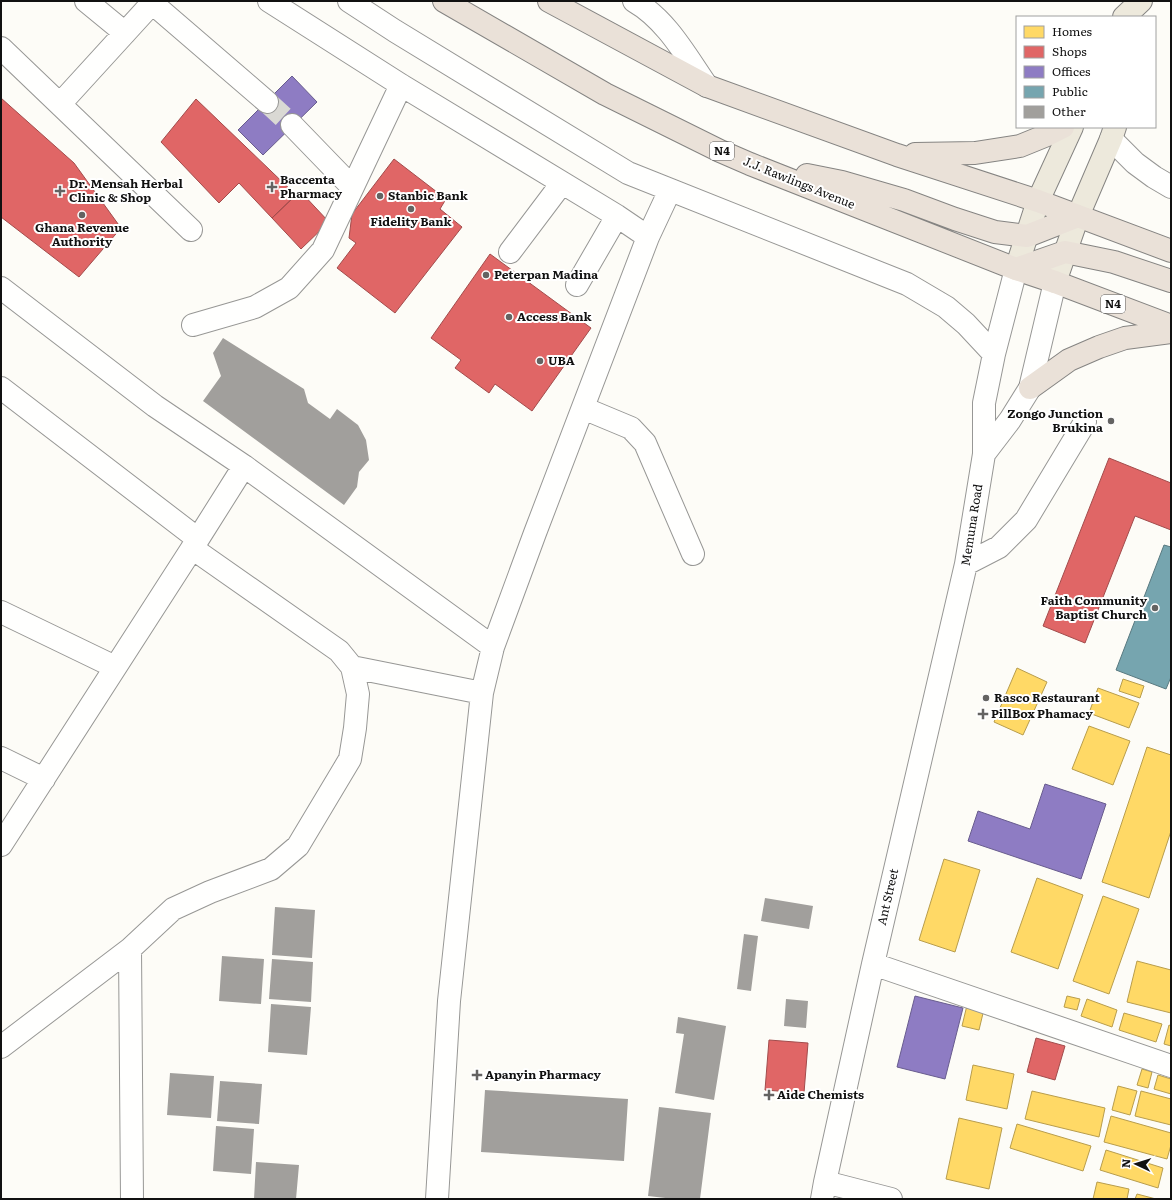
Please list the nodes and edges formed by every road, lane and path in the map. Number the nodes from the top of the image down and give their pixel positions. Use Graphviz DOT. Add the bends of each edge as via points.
graph roads {
  1 [pos="86,1"];
  2 [pos="269,1"];
  3 [pos="349,1"];
  4 [pos="444,1"];
  5 [pos="549,1"];
  6 [pos="634,1"];
  7 [pos="1141,1"];
  8 [pos="1150,1"];
  9 [pos="153,2"];
  10 [pos="1125,16"];
  11 [pos="1147,16"];
  12 [pos="125,33"];
  13 [pos="1,48"];
  14 [pos="401,85"];
  15 [pos="707,86"];
  16 [pos="267,102"];
  17 [pos="60,104"];
  18 [pos="292,126"];
  19 [pos="1061,128"];
  20 [pos="1072,128"];
  21 [pos="1113,133"];
  22 [pos="898,154"];
  23 [pos="750,164"];
  24 [pos="562,183"];
  25 [pos="1171,187"];
  26 [pos="352,188"];
  27 [pos="670,190"];
  28 [pos="1038,201"];
  29 [pos="617,216"];
  30 [pos="1078,216"];
  31 [pos="191,230"];
  32 [pos="1027,236"];
  33 [pos="648,237"];
  34 [pos="1171,251"];
  35 [pos="510,252"];
  36 [pos="1065,252"];
  37 [pos="1016,269"];
  38 [pos="1171,281"];
  39 [pos="1055,282"];
  40 [pos="577,285"];
  41 [pos="1,288"];
  42 [pos="193,325"];
  43 [pos="1171,326"];
  44 [pos="1171,332"];
  45 [pos="994,354"];
  46 [pos="1,388"];
  47 [pos="1030,388"];
  48 [pos="583,408"];
  49 [pos="1085,422"];
  50 [pos="984,454"];
  51 [pos="244,466"];
  52 [pos="195,543"];
  53 [pos="693,554"];
  54 [pos="966,564"];
  55 [pos="959,596"];
  56 [pos="1,612"];
  57 [pos="493,647"];
  58 [pos="115,667"];
  59 [pos="352,667"];
  60 [pos="482,693"];
  61 [pos="1,758"];
  62 [pos="44,779"];
  63 [pos="1,845"];
  64 [pos="130,949"];
  65 [pos="873,964"];
  66 [pos="1,1047"];
  67 [pos="1171,1066"];
  68 [pos="824,1190"];
  69 [pos="132,1199"];
  70 [pos="437,1199"];
  71 [pos="891,1199"];
  1 -- 12 [label="street"];
  2 -- 14 [label="street"];
  3 -- 27 [label="street" via="628,173"];
  4 -- 23 [label="highway, J.J. Rawlings Avenue / N4" via="605,94"];
  5 -- 15 [label="highway"];
  6 -- 15 [label="street" via="668,30"];
  7 -- 10 [label="main road"];
  8 -- 11 [label="main road"];
  9 -- 12 [label="street"];
  9 -- 16 [label="street"];
  12 -- 17 [label="street"];
  13 -- 17 [label="street"];
  14 -- 24 [label="street"];
  14 -- 26 [label="street"];
  15 -- 22 [label="highway"];
  17 -- 31 [label="street"];
  18 -- 26 [label="street"];
  19 -- 22 [label="highway" via="1020,146 983,152"];
  20 -- 28 [label="main road"];
  21 -- 25 [label="street" via="1135,163"];
  21 -- 30 [label="main road"];
  22 -- 28 [label="highway"];
  23 -- 32 [label="highway" via="842,182 904,200 995,232"];
  23 -- 37 [label="highway, J.J. Rawlings Avenue / N4"];
  24 -- 29 [label="street"];
  24 -- 35 [label="street"];
  26 -- 42 [label="street" via="323,250 289,288 255,307"];
  27 -- 33 [label="street"];
  27 -- 45 [label="street" via="907,284 946,307"];
  28 -- 30 [label="highway"];
  28 -- 32 [label="main road"];
  29 -- 33 [label="street"];
  29 -- 40 [label="street"];
  30 -- 32 [label="highway"];
  30 -- 34 [label="highway"];
  30 -- 36 [label="main road"];
  32 -- 37 [label="main road"];
  33 -- 48 [label="street"];
  36 -- 37 [label="highway"];
  36 -- 38 [label="highway" via="1114,262"];
  36 -- 39 [label="main road"];
  37 -- 39 [label="highway, J.J. Rawlings Avenue / N4"];
  37 -- 45 [label="street, Memuna Road"];
  39 -- 43 [label="highway, J.J. Rawlings Avenue / N4"];
  39 -- 47 [label="street"];
  41 -- 51 [label="street" via="155,406"];
  44 -- 47 [label="highway" via="1125,338 1099,347 1069,360"];
  45 -- 50 [label="street, Memuna Road" via="984,403"];
  46 -- 52 [label="street"];
  47 -- 50 [label="street"];
  48 -- 53 [label="street" via="631,428 645,443"];
  48 -- 57 [label="street"];
  49 -- 54 [label="street" via="1026,520 999,547"];
  50 -- 54 [label="street, Memuna Road"];
  51 -- 52 [label="street"];
  51 -- 57 [label="street"];
  52 -- 58 [label="street"];
  52 -- 59 [label="street" via="339,651"];
  54 -- 55 [label="street, Memuna Road"];
  55 -- 65 [label="street, Ant Street"];
  56 -- 58 [label="street"];
  57 -- 60 [label="street"];
  58 -- 62 [label="street"];
  59 -- 60 [label="street"];
  59 -- 64 [label="street" via="358,694 350,759 298,846 271,869 173,909"];
  60 -- 70 [label="street" via="449,1001"];
  61 -- 62 [label="street"];
  62 -- 63 [label="street"];
  64 -- 66 [label="street"];
  64 -- 69 [label="street"];
  65 -- 67 [label="street"];
  65 -- 68 [label="street, Ant Street"];
  68 -- 71 [label="street"];
}
